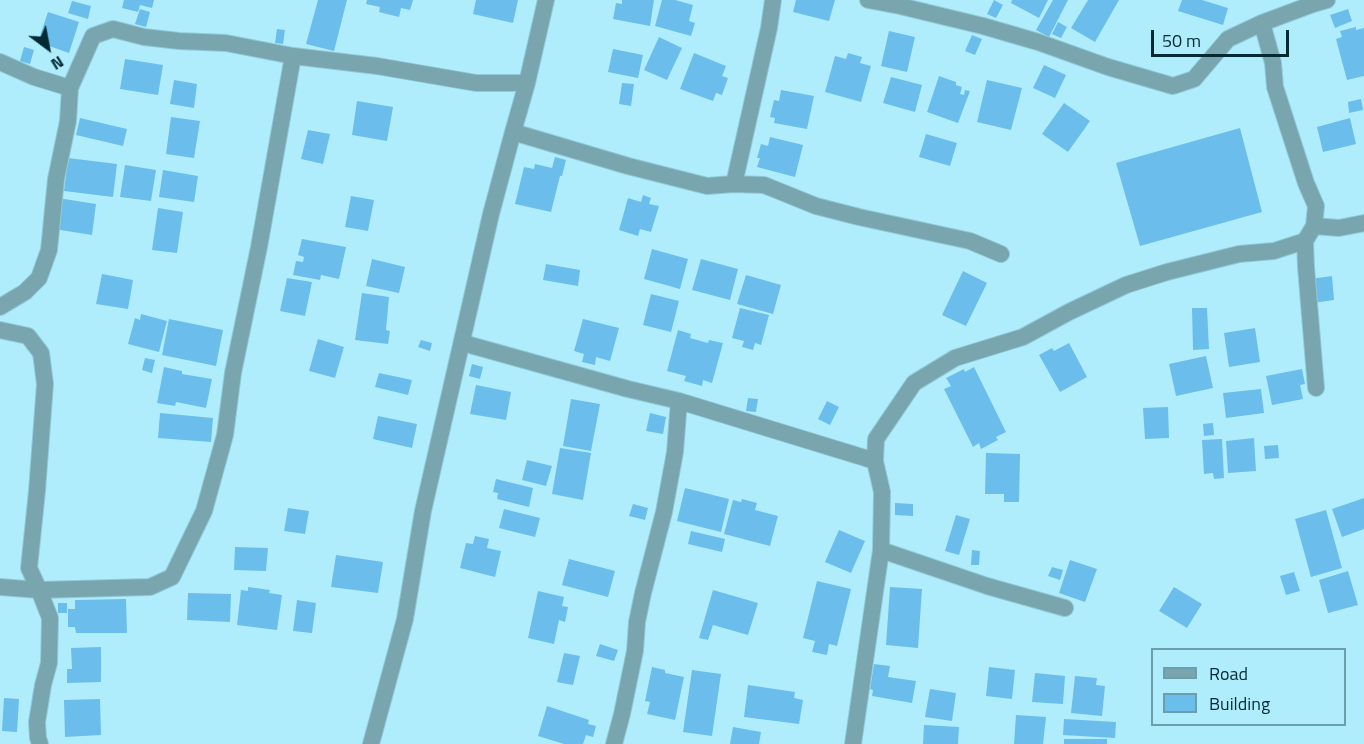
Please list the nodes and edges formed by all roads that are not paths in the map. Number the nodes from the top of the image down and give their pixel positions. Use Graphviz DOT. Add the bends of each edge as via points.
graph roads {
  1 [pos="546,0"];
  2 [pos="773,0"];
  3 [pos="868,0"];
  4 [pos="1327,0"];
  5 [pos="1262,23"];
  6 [pos="293,56"];
  7 [pos="0,62"];
  8 [pos="528,83"];
  9 [pos="70,88"];
  10 [pos="513,132"];
  11 [pos="735,184"];
  12 [pos="1364,223"];
  13 [pos="1314,226"];
  14 [pos="1305,241"];
  15 [pos="1001,254"];
  16 [pos="0,307"];
  17 [pos="0,330"];
  18 [pos="463,343"];
  19 [pos="1316,388"];
  20 [pos="679,401"];
  21 [pos="875,461"];
  22 [pos="880,550"];
  23 [pos="0,586"];
  24 [pos="39,590"];
  25 [pos="1065,608"];
  26 [pos="40,744"];
  27 [pos="371,744"];
  28 [pos="614,744"];
  29 [pos="853,744"];
  1 -- 8 [label="street"];
  2 -- 11 [label="street"];
  3 -- 5 [label="street" via="983,26 1173,86 1194,79 1228,39"];
  4 -- 5 [label="street"];
  5 -- 13 [label="street" via="1275,87 1316,206"];
  6 -- 8 [label="street" via="476,83"];
  6 -- 9 [label="street" via="226,43 144,37 113,29 93,36"];
  6 -- 24 [label="street" via="233,373 225,435 204,512 172,577 150,587"];
  7 -- 9 [label="street"];
  8 -- 10 [label="street"];
  9 -- 16 [label="street" via="49,249 39,278"];
  10 -- 11 [label="street" via="706,186"];
  10 -- 18 [label="street"];
  11 -- 15 [label="street" via="764,185 816,206 970,241"];
  12 -- 13 [label="street" via="1339,228"];
  13 -- 14 [label="street"];
  14 -- 19 [label="street"];
  14 -- 21 [label="street" via="1274,251 1239,254 1126,285 1023,337 955,357 914,383 876,439"];
  17 -- 24 [label="street" via="28,336 41,353 45,384 28,568"];
  18 -- 20 [label="street"];
  18 -- 27 [label="street" via="423,510 405,619"];
  20 -- 21 [label="street"];
  20 -- 28 [label="street" via="675,452"];
  21 -- 22 [label="street" via="882,492"];
  22 -- 25 [label="street"];
  22 -- 29 [label="street"];
  23 -- 24 [label="street"];
  24 -- 26 [label="street" via="50,618 49,663 37,722"];
}
